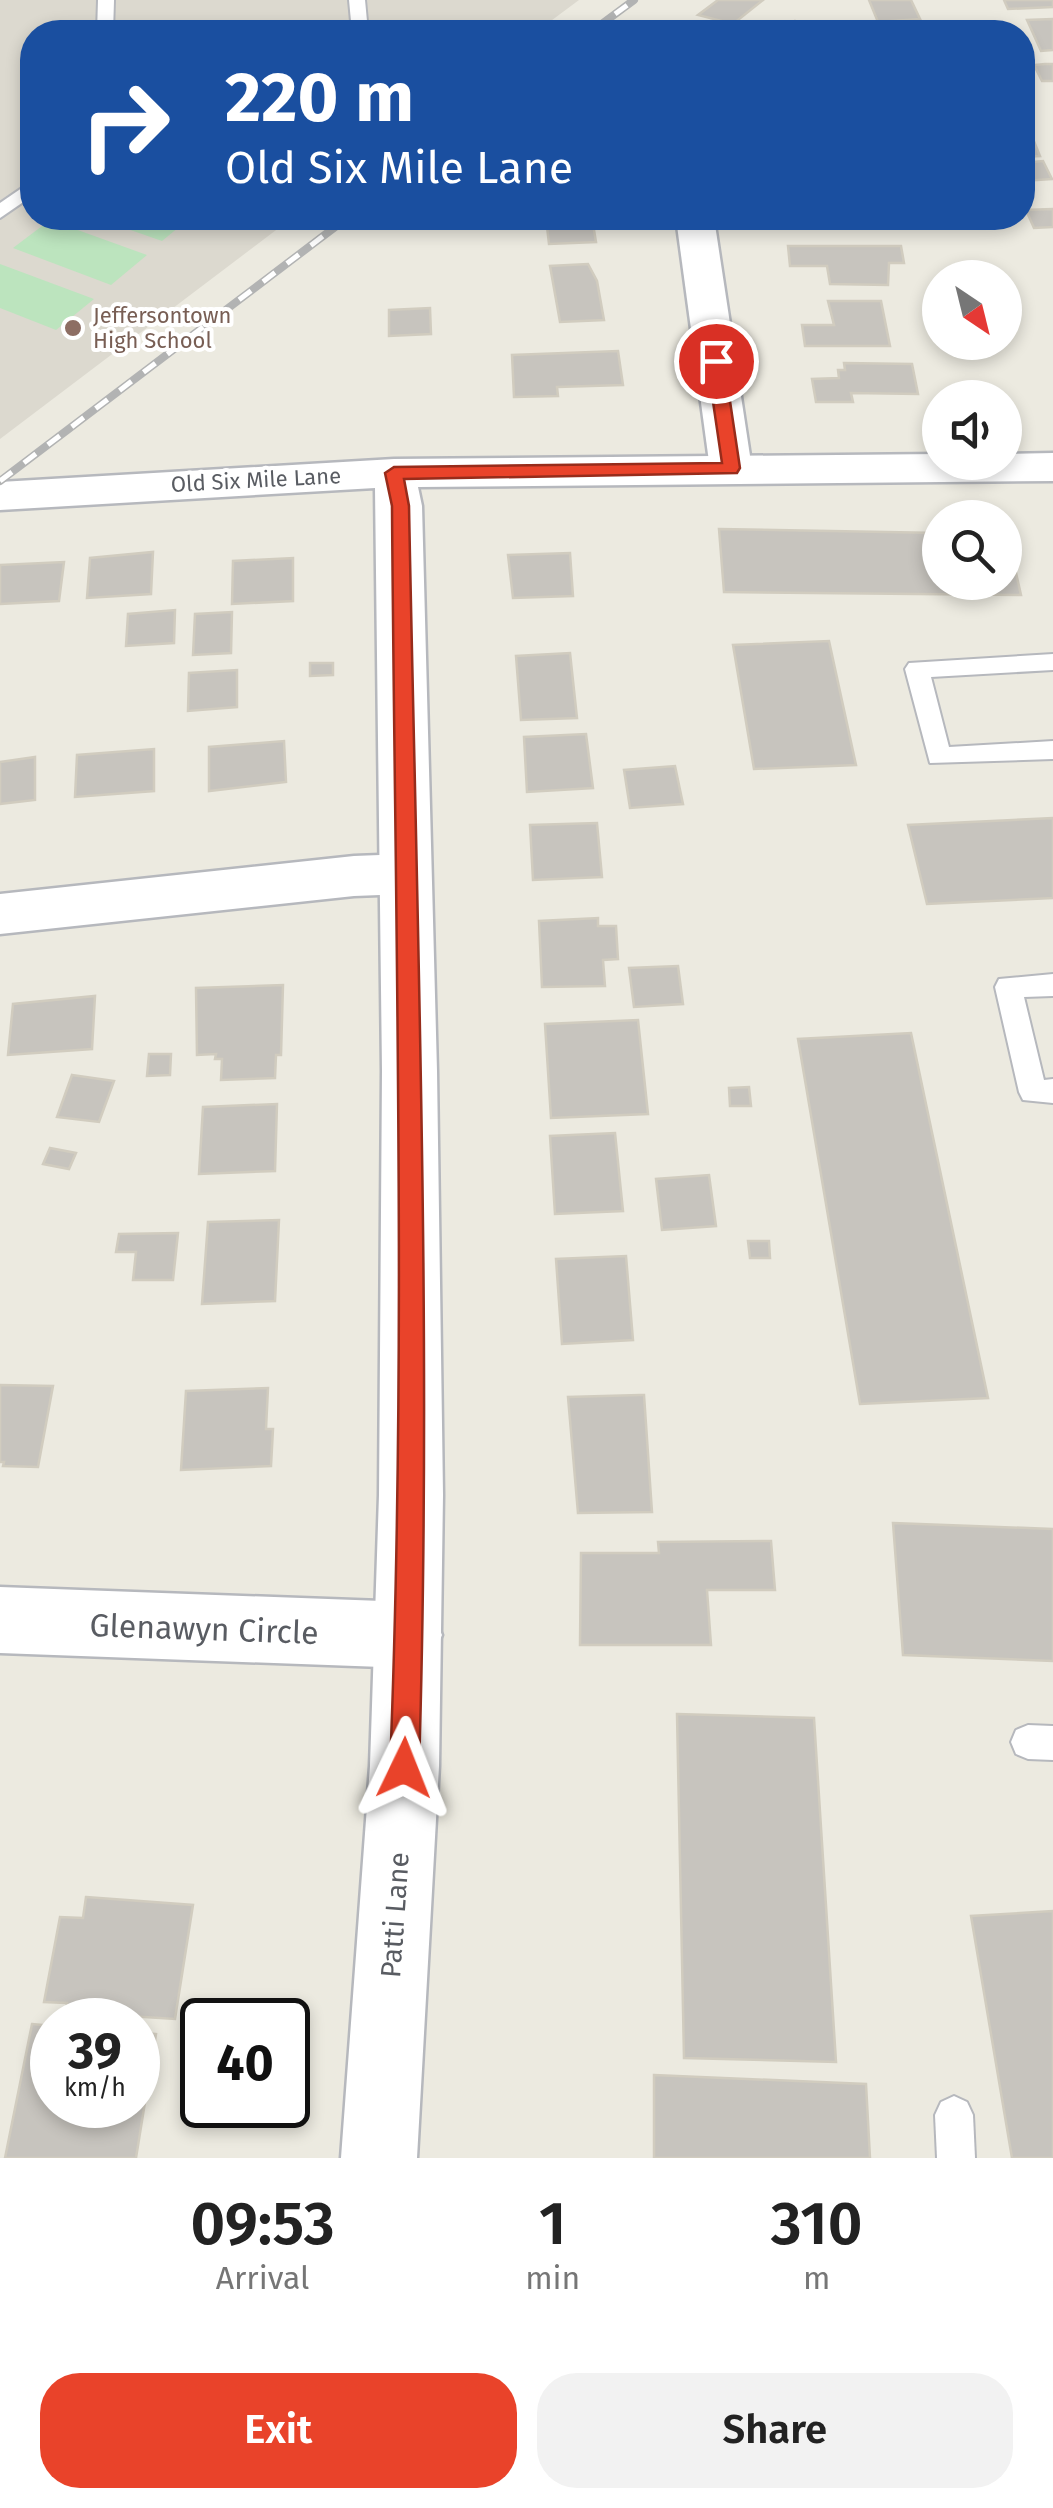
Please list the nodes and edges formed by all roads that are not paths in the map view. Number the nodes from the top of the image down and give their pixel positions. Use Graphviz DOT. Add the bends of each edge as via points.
graph roads {
  1 [pos="697,230"];
  2 [pos="1053,466"];
  3 [pos="731,468"];
  4 [pos="394,473"];
  5 [pos="0,496"];
  6 [pos="1053,662"];
  7 [pos="1053,750"];
  8 [pos="406,874"];
  9 [pos="0,914"];
  10 [pos="1053,985"];
  11 [pos="1053,1091"];
  12 [pos="0,1620"];
  13 [pos="409,1635"];
  14 [pos="954,2115"];
  15 [pos="380,2158"];
  16 [pos="956,2158"];
  1 -- 3 [label="street"];
  2 -- 3 [label="street, Old Six Mile Lane"];
  3 -- 4 [label="street, Old Six Mile Lane"];
  4 -- 5 [label="street, Old Six Mile Lane"];
  4 -- 8 [label="street, Patti Lane" via="400,506"];
  6 -- 7 [label="lane" via="917,668 939,757"];
  8 -- 9 [label="street"];
  8 -- 13 [label="street, Patti Lane"];
  10 -- 11 [label="lane" via="1008,987 1033,1092"];
  12 -- 13 [label="street, Glenawyn Circle"];
  13 -- 15 [label="street, Patti Lane"];
  14 -- 16 [label="lane"];
}
